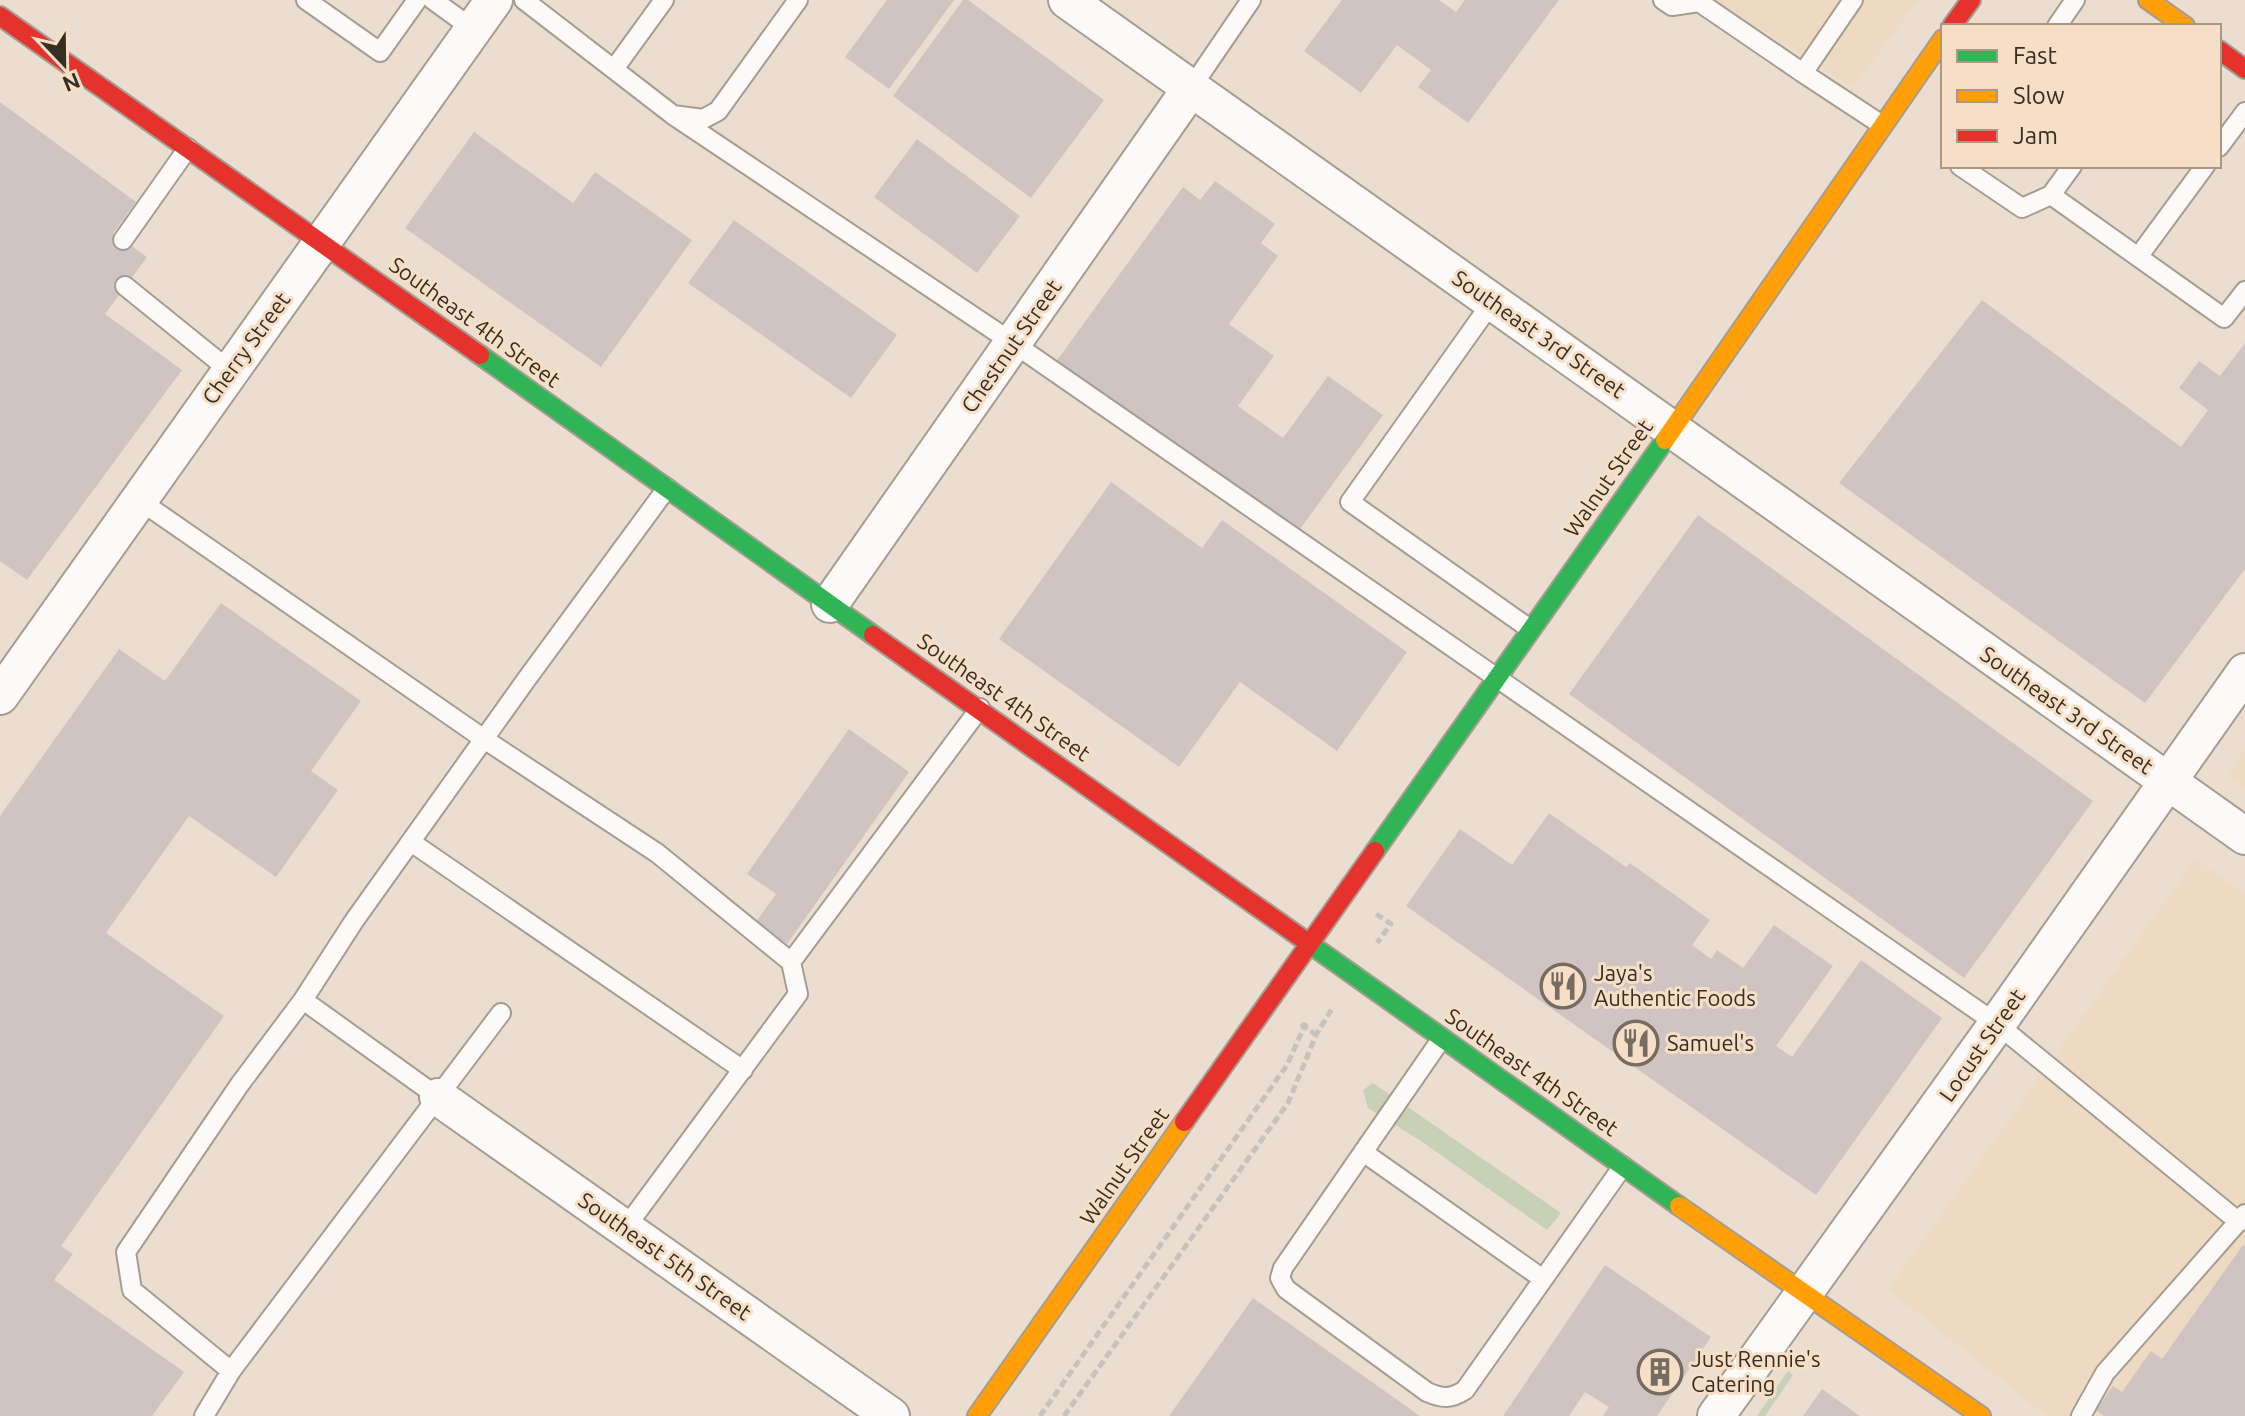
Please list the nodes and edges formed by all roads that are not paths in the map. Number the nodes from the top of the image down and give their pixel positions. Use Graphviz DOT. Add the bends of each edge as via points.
graph roads {
  1 [pos="306,0"];
  2 [pos="417,0"];
  3 [pos="433,0"];
  4 [pos="524,0"];
  5 [pos="664,0"];
  6 [pos="798,0"];
  7 [pos="1067,0"];
  8 [pos="1251,0"];
  9 [pos="1663,0"];
  10 [pos="1853,0"];
  11 [pos="1971,0"];
  12 [pos="2075,0"];
  13 [pos="2148,0"];
  14 [pos="483,14"];
  15 [pos="0,16"];
  16 [pos="1953,24"];
  17 [pos="2058,24"];
  18 [pos="2177,24"];
  19 [pos="1941,42"];
  20 [pos="2221,51"];
  21 [pos="614,69"];
  22 [pos="2245,69"];
  23 [pos="1803,73"];
  24 [pos="1191,88"];
  25 [pos="2245,112"];
  26 [pos="673,115"];
  27 [pos="1882,125"];
  28 [pos="2221,144"];
  29 [pos="188,148"];
  30 [pos="1963,168"];
  31 [pos="2071,168"];
  32 [pos="2204,168"];
  33 [pos="2051,195"];
  34 [pos="123,240"];
  35 [pos="322,243"];
  36 [pos="2138,257"];
  37 [pos="125,286"];
  38 [pos="2245,291"];
  39 [pos="1492,302"];
  40 [pos="1013,343"];
  41 [pos="229,370"];
  42 [pos="1672,429"];
  43 [pos="667,488"];
  44 [pos="139,500"];
  45 [pos="830,604"];
  46 [pos="1530,629"];
  47 [pos="2245,672"];
  48 [pos="1497,677"];
  49 [pos="0,696"];
  50 [pos="980,708"];
  51 [pos="484,739"];
  52 [pos="2168,781"];
  53 [pos="2245,836"];
  54 [pos="411,842"];
  55 [pos="1309,944"];
  56 [pos="791,962"];
  57 [pos="303,1000"];
  58 [pos="501,1013"];
  59 [pos="1997,1024"];
  60 [pos="1442,1038"];
  61 [pos="743,1070"];
  62 [pos="438,1097"];
  63 [pos="1363,1152"];
  64 [pos="1623,1166"];
  65 [pos="2242,1218"];
  66 [pos="626,1227"];
  67 [pos="1543,1279"];
  68 [pos="1802,1293"];
  69 [pos="231,1371"];
  70 [pos="204,1416"];
  71 [pos="891,1416"];
  72 [pos="977,1416"];
  73 [pos="1716,1416"];
  74 [pos="1981,1416"];
  75 [pos="2081,1416"];
  1 -- 2 [label="lane" via="380,52"];
  3 -- 14 [label="lane"];
  4 -- 21 [label="lane"];
  5 -- 21 [label="lane"];
  6 -- 26 [label="lane" via="718,111 703,119"];
  7 -- 24 [label="street, Southeast 3rd Street"];
  8 -- 24 [label="lane"];
  9 -- 23 [label="lane" via="1672,6 1699,2"];
  10 -- 23 [label="lane"];
  11 -- 16 [label="street"];
  12 -- 17 [label="lane"];
  13 -- 18 [label="street"];
  14 -- 35 [label="street, Cherry Street"];
  15 -- 29 [label="street, Southeast 4th Street"];
  19 -- 27 [label="street, Walnut Street"];
  20 -- 22 [label="street"];
  21 -- 26 [label="lane"];
  23 -- 27 [label="lane"];
  24 -- 39 [label="street, Southeast 3rd Street"];
  24 -- 40 [label="street, Chestnut Street"];
  25 -- 28 [label="lane"];
  26 -- 40 [label="lane"];
  27 -- 42 [label="street, Walnut Street"];
  29 -- 34 [label="lane"];
  29 -- 35 [label="street, Southeast 4th Street"];
  30 -- 33 [label="lane" via="2022,208"];
  31 -- 33 [label="lane"];
  32 -- 36 [label="lane"];
  33 -- 36 [label="lane"];
  35 -- 41 [label="street, Cherry Street"];
  35 -- 43 [label="street, Southeast 4th Street"];
  36 -- 38 [label="lane" via="2224,318"];
  37 -- 41 [label="lane"];
  39 -- 42 [label="street, Southeast 3rd Street"];
  39 -- 46 [label="lane" via="1350,502"];
  40 -- 45 [label="street, Chestnut Street"];
  40 -- 48 [label="lane"];
  41 -- 44 [label="street, Cherry Street"];
  42 -- 46 [label="street, Walnut Street"];
  42 -- 52 [label="street, Southeast 3rd Street"];
  43 -- 45 [label="street, Southeast 4th Street"];
  43 -- 51 [label="lane"];
  44 -- 49 [label="street, Cherry Street"];
  44 -- 51 [label="lane"];
  45 -- 50 [label="street, Southeast 4th Street"];
  46 -- 48 [label="street, Walnut Street"];
  47 -- 52 [label="street, Locust Street"];
  48 -- 55 [label="street, Walnut Street"];
  48 -- 59 [label="lane"];
  50 -- 55 [label="street, Southeast 4th Street"];
  50 -- 56 [label="lane"];
  51 -- 54 [label="lane"];
  51 -- 56 [label="lane" via="657,853"];
  52 -- 53 [label="street, Southeast 3rd Street"];
  52 -- 59 [label="street, Locust Street"];
  54 -- 57 [label="lane"];
  54 -- 61 [label="lane"];
  55 -- 60 [label="street, Southeast 4th Street"];
  55 -- 72 [label="street, Walnut Street"];
  56 -- 61 [label="lane" via="798,994"];
  57 -- 62 [label="lane"];
  57 -- 69 [label="lane" via="126,1252 132,1290"];
  58 -- 62 [label="lane"];
  59 -- 65 [label="lane"];
  59 -- 68 [label="street, Locust Street"];
  60 -- 63 [label="lane"];
  60 -- 64 [label="street, Southeast 4th Street"];
  61 -- 66 [label="lane"];
  62 -- 66 [label="street, Southeast 5th Street"];
  62 -- 69 [label="lane"];
  63 -- 67 [label="lane"];
  63 -- 67 [label="lane" via="1280,1278 1286,1289 1427,1392 1453,1398 1465,1390"];
  64 -- 67 [label="lane"];
  64 -- 68 [label="street, Southeast 4th Street"];
  65 -- 75 [label="lane" via="2105,1373"];
  66 -- 71 [label="street, Southeast 5th Street"];
  68 -- 73 [label="street, Locust Street"];
  68 -- 74 [label="street, Southeast 4th Street"];
  69 -- 70 [label="lane"];
}
